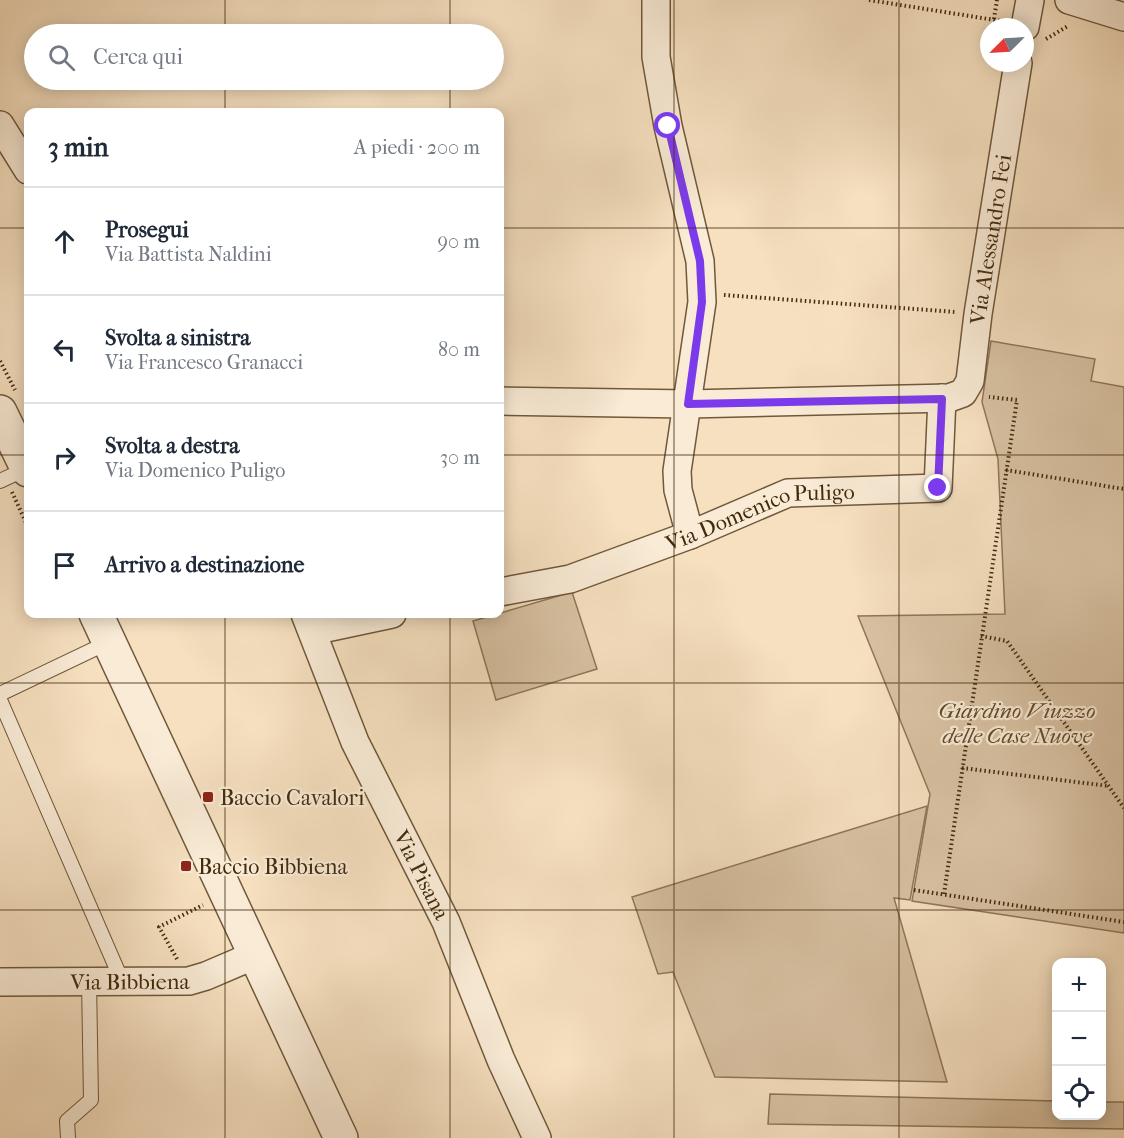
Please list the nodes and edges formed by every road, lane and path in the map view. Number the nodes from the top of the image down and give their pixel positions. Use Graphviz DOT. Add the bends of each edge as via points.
graph roads {
  1 [pos="656,0"];
  2 [pos="869,0"];
  3 [pos="997,0"];
  4 [pos="1030,0"];
  5 [pos="1069,0"];
  6 [pos="1124,17"];
  7 [pos="987,18"];
  8 [pos="994,18"];
  9 [pos="1021,18"];
  10 [pos="1017,72"];
  11 [pos="0,125"];
  12 [pos="24,164"];
  13 [pos="701,293"];
  14 [pos="978,314"];
  15 [pos="953,395"];
  16 [pos="504,401"];
  17 [pos="688,404"];
  18 [pos="12,424"];
  19 [pos="1006,470"];
  20 [pos="15,474"];
  21 [pos="1124,489"];
  22 [pos="24,511"];
  23 [pos="690,535"];
  24 [pos="504,591"];
  25 [pos="350,618"];
  26 [pos="308,622"];
  27 [pos="102,628"];
  28 [pos="981,636"];
  29 [pos="0,694"];
  30 [pos="0,700"];
  31 [pos="962,768"];
  32 [pos="1109,786"];
  33 [pos="1124,808"];
  34 [pos="914,890"];
  35 [pos="944,894"];
  36 [pos="1124,922"];
  37 [pos="255,955"];
  38 [pos="0,981"];
  39 [pos="89,981"];
  40 [pos="122,981"];
  41 [pos="68,1138"];
  42 [pos="341,1138"];
  43 [pos="537,1138"];
  1 -- 13 [label="street" via="656,57 700,261"];
  2 -- 7 [label="path"];
  3 -- 8 [label="path"];
  4 -- 9 [label="street"];
  5 -- 6 [label="street"];
  10 -- 14 [label="street, Via Alessandro Fei"];
  11 -- 12 [label="street"];
  13 -- 14 [label="path"];
  13 -- 17 [label="street"];
  14 -- 15 [label="street, Via Alessandro Fei" via="970,381"];
  15 -- 17 [label="street"];
  15 -- 19 [label="path" via="1017,400"];
  15 -- 23 [label="street, Via Domenico Puligo" via="938,488 788,493"];
  16 -- 17 [label="street"];
  17 -- 23 [label="street" via="677,480"];
  18 -- 20 [label="street"];
  19 -- 21 [label="path"];
  19 -- 28 [label="path"];
  20 -- 22 [label="path"];
  23 -- 24 [label="street, Via Domenico Puligo" via="570,579"];
  25 -- 26 [label="street"];
  26 -- 43 [label="street, Via Pisana" via="354,742 446,922"];
  27 -- 29 [label="lane"];
  27 -- 37 [label="street"];
  28 -- 31 [label="path"];
  28 -- 32 [label="path" via="1007,641"];
  30 -- 40 [label="lane"];
  31 -- 32 [label="path"];
  31 -- 35 [label="path"];
  32 -- 33 [label="path"];
  34 -- 35 [label="path"];
  35 -- 36 [label="path"];
  37 -- 40 [label="street, Via Bibbiena" via="198,979"];
  37 -- 42 [label="street"];
  38 -- 39 [label="street, Via Bibbiena"];
  39 -- 40 [label="street, Via Bibbiena"];
  39 -- 41 [label="lane" via="91,1100 67,1121"];
}
